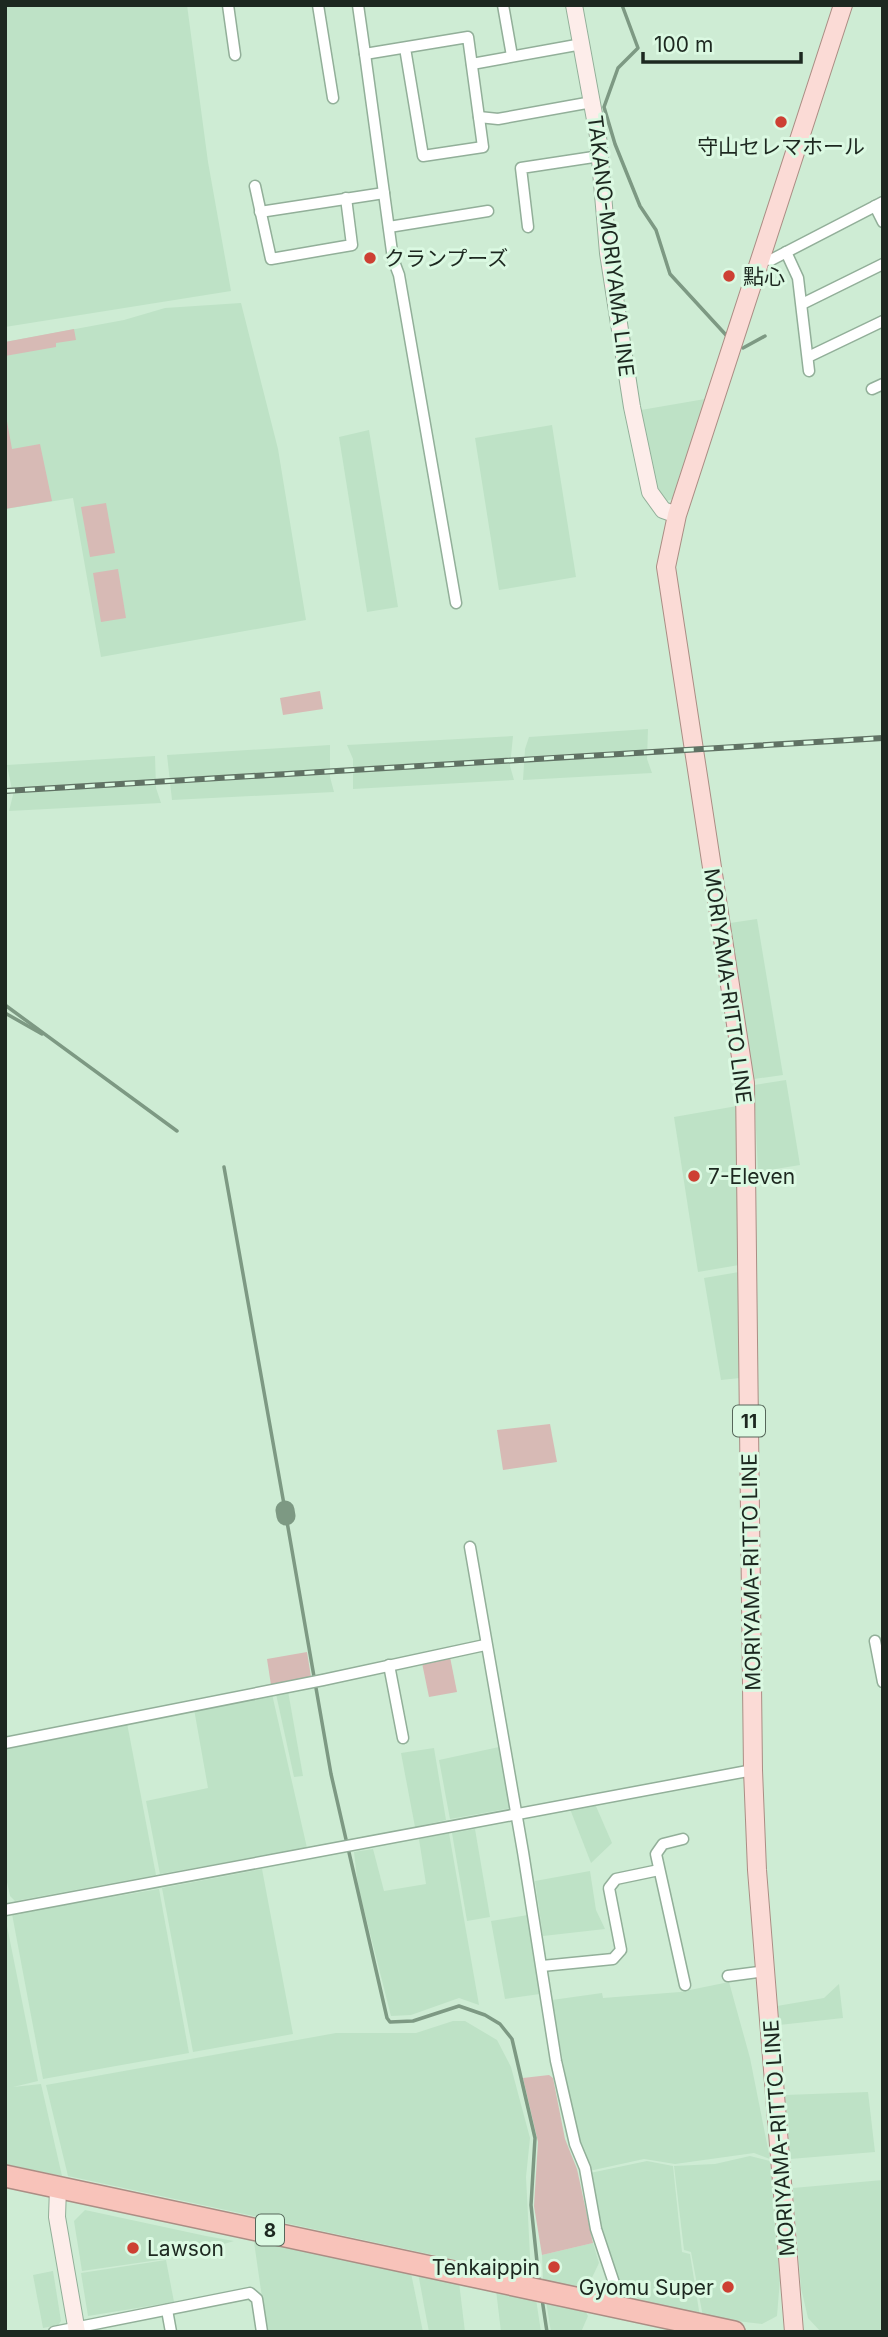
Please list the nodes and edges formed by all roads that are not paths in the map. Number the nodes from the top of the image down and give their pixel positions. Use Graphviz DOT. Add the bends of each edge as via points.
graph roads {
  1 [pos="228,5"];
  2 [pos="318,5"];
  3 [pos="358,5"];
  4 [pos="503,5"];
  5 [pos="574,5"];
  6 [pos="843,5"];
  7 [pos="582,44"];
  8 [pos="405,48"];
  9 [pos="365,54"];
  10 [pos="235,55"];
  11 [pos="512,57"];
  12 [pos="472,64"];
  13 [pos="333,98"];
  14 [pos="592,102"];
  15 [pos="479,117"];
  16 [pos="600,156"];
  17 [pos="255,186"];
  18 [pos="384,192"];
  19 [pos="346,198"];
  20 [pos="879,204"];
  21 [pos="488,211"];
  22 [pos="260,212"];
  23 [pos="883,222"];
  24 [pos="389,227"];
  25 [pos="528,227"];
  26 [pos="786,252"];
  27 [pos="760,258"];
  28 [pos="883,264"];
  29 [pos="802,304"];
  30 [pos="883,321"];
  31 [pos="808,357"];
  32 [pos="809,371"];
  33 [pos="883,384"];
  34 [pos="872,389"];
  35 [pos="677,515"];
  36 [pos="456,603"];
  37 [pos="470,1548"];
  38 [pos="875,1641"];
  39 [pos="485,1645"];
  40 [pos="389,1665"];
  41 [pos="883,1682"];
  42 [pos="402,1738"];
  43 [pos="5,1743"];
  44 [pos="752,1770"];
  45 [pos="517,1815"];
  46 [pos="683,1839"];
  47 [pos="659,1870"];
  48 [pos="5,1910"];
  49 [pos="542,1966"];
  50 [pos="766,1971"];
  51 [pos="728,1976"];
  52 [pos="685,1985"];
  53 [pos="5,2176"];
  54 [pos="58,2188"];
  55 [pos="617,2307"];
  56 [pos="167,2311"];
  57 [pos="77,2330"];
  58 [pos="54,2332"];
  59 [pos="171,2332"];
  60 [pos="262,2332"];
  61 [pos="734,2332"];
  62 [pos="794,2332"];
  1 -- 10 [label="street"];
  2 -- 13 [label="street"];
  3 -- 9 [label="street"];
  4 -- 11 [label="street"];
  5 -- 7 [label="main road, TAKANO-MORIYAMA LINE"];
  6 -- 27 [label="main road, MORIYAMA-RITTO LINE / 11"];
  7 -- 11 [label="street"];
  7 -- 14 [label="main road, TAKANO-MORIYAMA LINE"];
  8 -- 9 [label="street"];
  8 -- 12 [label="street" via="468,37"];
  8 -- 15 [label="street" via="423,156 483,146"];
  9 -- 18 [label="street"];
  11 -- 12 [label="street"];
  12 -- 15 [label="street"];
  14 -- 15 [label="street" via="498,119"];
  14 -- 16 [label="main road, TAKANO-MORIYAMA LINE"];
  16 -- 25 [label="street" via="521,168"];
  16 -- 35 [label="main road, TAKANO-MORIYAMA LINE" via="618,328 650,492 663,510"];
  17 -- 22 [label="street"];
  18 -- 19 [label="street"];
  18 -- 24 [label="street"];
  19 -- 22 [label="street"];
  19 -- 22 [label="street" via="352,245 271,260"];
  20 -- 23 [label="street"];
  20 -- 26 [label="street"];
  21 -- 24 [label="street"];
  24 -- 36 [label="street"];
  26 -- 27 [label="street" via="771,260"];
  26 -- 29 [label="street" via="798,278"];
  27 -- 35 [label="main road, MORIYAMA-RITTO LINE / 11"];
  28 -- 29 [label="street"];
  29 -- 31 [label="street"];
  30 -- 31 [label="street"];
  31 -- 32 [label="street"];
  33 -- 34 [label="street"];
  35 -- 44 [label="main road, MORIYAMA-RITTO LINE / 11" via="666,556 666,585 745,1083"];
  37 -- 39 [label="street"];
  38 -- 41 [label="street"];
  39 -- 40 [label="street"];
  39 -- 45 [label="street"];
  40 -- 42 [label="street"];
  40 -- 43 [label="street"];
  44 -- 45 [label="street"];
  44 -- 50 [label="main road, MORIYAMA-RITTO LINE / 11"];
  45 -- 48 [label="street"];
  45 -- 49 [label="street"];
  46 -- 47 [label="street" via="663,1844 656,1854"];
  47 -- 49 [label="street" via="617,1879 609,1888 621,1950 613,1959"];
  47 -- 52 [label="street"];
  49 -- 55 [label="street" via="568,2116"];
  50 -- 51 [label="street"];
  50 -- 62 [label="main road, MORIYAMA-RITTO LINE / 11"];
  53 -- 54 [label="highway, 8"];
  54 -- 55 [label="highway, 8"];
  54 -- 57 [label="main road" via="57,2217"];
  55 -- 61 [label="highway, 8"];
  56 -- 57 [label="street"];
  56 -- 59 [label="street"];
  56 -- 60 [label="street" via="250,2293 257,2299"];
  57 -- 58 [label="street"];
}
